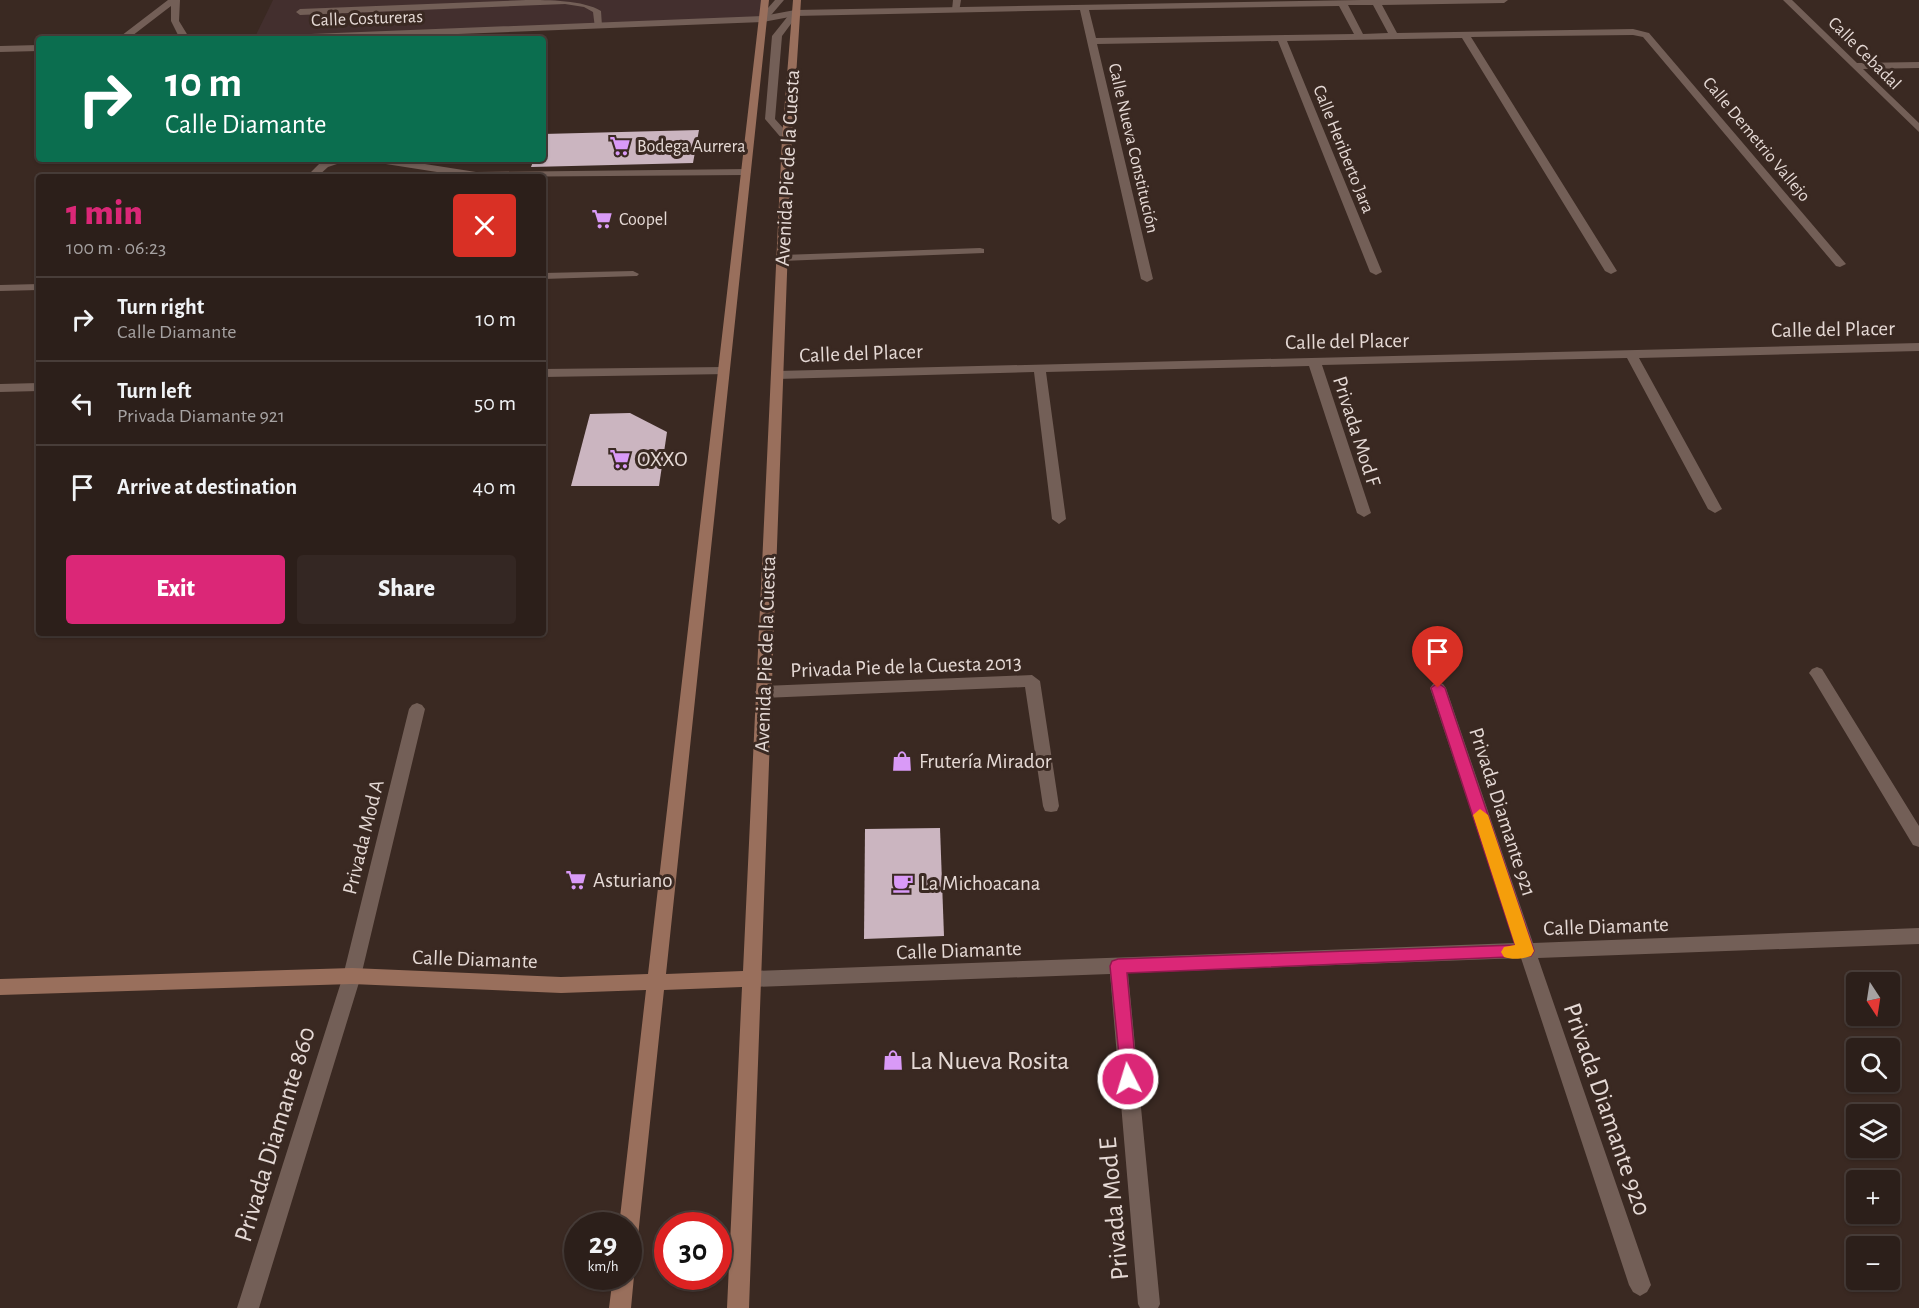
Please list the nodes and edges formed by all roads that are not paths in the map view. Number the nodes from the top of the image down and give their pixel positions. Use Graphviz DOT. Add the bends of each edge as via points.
graph roads {
  1 [pos="175,0"];
  2 [pos="765,0"];
  3 [pos="780,0"];
  4 [pos="797,0"];
  5 [pos="1504,0"];
  6 [pos="1787,0"];
  7 [pos="1271,2"];
  8 [pos="1376,2"];
  9 [pos="1342,3"];
  10 [pos="956,5"];
  11 [pos="1089,5"];
  12 [pos="300,12"];
  13 [pos="795,13"];
  14 [pos="763,19"];
  15 [pos="598,26"];
  16 [pos="1465,35"];
  17 [pos="126,36"];
  18 [pos="183,36"];
  19 [pos="339,36"];
  20 [pos="1394,36"];
  21 [pos="1360,37"];
  22 [pos="1281,38"];
  23 [pos="1093,41"];
  24 [pos="36,48"];
  25 [pos="0,49"];
  26 [pos="1919,65"];
  27 [pos="1855,66"];
  28 [pos="1919,129"];
  29 [pos="787,138"];
  30 [pos="333,162"];
  31 [pos="392,162"];
  32 [pos="410,165"];
  33 [pos="746,172"];
  34 [pos="314,174"];
  35 [pos="405,174"];
  36 [pos="469,174"];
  37 [pos="546,174"];
  38 [pos="980,251"];
  39 [pos="782,258"];
  40 [pos="1840,264"];
  41 [pos="1611,271"];
  42 [pos="1376,272"];
  43 [pos="633,274"];
  44 [pos="546,276"];
  45 [pos="1147,279"];
  46 [pos="36,287"];
  47 [pos="0,288"];
  48 [pos="1919,346"];
  49 [pos="1629,354"];
  50 [pos="1314,361"];
  51 [pos="1039,367"];
  52 [pos="724,371"];
  53 [pos="546,373"];
  54 [pos="777,375"];
  55 [pos="36,387"];
  56 [pos="0,388"];
  57 [pos="1715,509"];
  58 [pos="1364,513"];
  59 [pos="1059,519"];
  60 [pos="1817,673"];
  61 [pos="1438,688"];
  62 [pos="763,692"];
  63 [pos="417,710"];
  64 [pos="1051,806"];
  65 [pos="1919,840"];
  66 [pos="1919,936"];
  67 [pos="1526,951"];
  68 [pos="1118,966"];
  69 [pos="352,976"];
  70 [pos="752,979"];
  71 [pos="656,982"];
  72 [pos="0,987"];
  73 [pos="631,1212"];
  74 [pos="1640,1285"];
  75 [pos="622,1290"];
  76 [pos="1149,1304"];
  77 [pos="248,1308"];
  78 [pos="620,1308"];
  79 [pos="738,1308"];
  1 -- 17 [label="street"];
  1 -- 18 [label="street" via="175,21"];
  2 -- 14 [label="main road, Avenida Pie de la Cuesta"];
  3 -- 14 [label="street"];
  4 -- 13 [label="main road, Avenida Pie de la Cuesta"];
  5 -- 8 [label="street, Calle Costureras"];
  6 -- 27 [label="street, Calle Cebadal"];
  7 -- 9 [label="street, Calle Costureras"];
  7 -- 11 [label="street, Calle Costureras"];
  8 -- 9 [label="street, Calle Costureras"];
  8 -- 20 [label="street"];
  9 -- 21 [label="street"];
  10 -- 11 [label="street, Calle Costureras"];
  10 -- 13 [label="street, Calle Costureras"];
  11 -- 23 [label="street, Calle Nueva Constitución"];
  12 -- 15 [label="street" via="565,1 597,11"];
  13 -- 14 [label="street, Calle Costureras"];
  13 -- 29 [label="main road, Avenida Pie de la Cuesta"];
  13 -- 29 [label="street" via="777,36 770,119"];
  14 -- 15 [label="street, Calle Costureras"];
  14 -- 33 [label="main road, Avenida Pie de la Cuesta"];
  15 -- 19 [label="street, Calle Costureras"];
  16 -- 20 [label="street"];
  16 -- 40 [label="street, Calle Demetrio Vallejo" via="1646,35"];
  16 -- 41 [label="street"];
  20 -- 21 [label="street"];
  21 -- 22 [label="street"];
  22 -- 23 [label="street"];
  22 -- 42 [label="street, Calle Heriberto Jara"];
  23 -- 45 [label="street, Calle Nueva Constitución"];
  24 -- 25 [label="street"];
  26 -- 27 [label="street"];
  27 -- 28 [label="street, Calle Cebadal"];
  29 -- 39 [label="main road, Avenida Pie de la Cuesta"];
  30 -- 34 [label="street"];
  31 -- 32 [label="street"];
  32 -- 35 [label="street"];
  32 -- 36 [label="street"];
  33 -- 37 [label="street"];
  33 -- 52 [label="main road, Avenida Pie de la Cuesta"];
  38 -- 39 [label="street"];
  39 -- 54 [label="main road, Avenida Pie de la Cuesta"];
  43 -- 44 [label="street"];
  46 -- 47 [label="street"];
  48 -- 49 [label="street, Calle del Placer"];
  49 -- 50 [label="street, Calle del Placer"];
  49 -- 57 [label="street"];
  50 -- 51 [label="street, Calle del Placer"];
  50 -- 58 [label="street, Privada Mod F"];
  51 -- 54 [label="street, Calle del Placer"];
  51 -- 59 [label="street"];
  52 -- 53 [label="street"];
  52 -- 71 [label="main road, Avenida Pie de la Cuesta"];
  54 -- 62 [label="main road, Avenida Pie de la Cuesta"];
  55 -- 56 [label="street"];
  60 -- 65 [label="street"];
  61 -- 67 [label="street, Privada Diamante 921"];
  62 -- 64 [label="street, Privada Pie de la Cuesta 2013" via="1032,681"];
  62 -- 70 [label="main road, Avenida Pie de la Cuesta"];
  63 -- 69 [label="street, Privada Mod A"];
  66 -- 67 [label="street, Calle Diamante"];
  67 -- 68 [label="street, Calle Diamante"];
  67 -- 74 [label="street, Privada Diamante 920"];
  68 -- 70 [label="street, Calle Diamante"];
  68 -- 76 [label="street, Privada Mod E"];
  69 -- 71 [label="main road, Calle Diamante" via="561,985"];
  69 -- 72 [label="main road, Calle Diamante"];
  69 -- 77 [label="street, Privada Diamante 860"];
  70 -- 71 [label="main road, Calle Diamante"];
  70 -- 79 [label="main road, Avenida Pie de la Cuesta"];
  71 -- 73 [label="main road, Avenida Pie de la Cuesta"];
  75 -- 78 [label="main road"];
}
